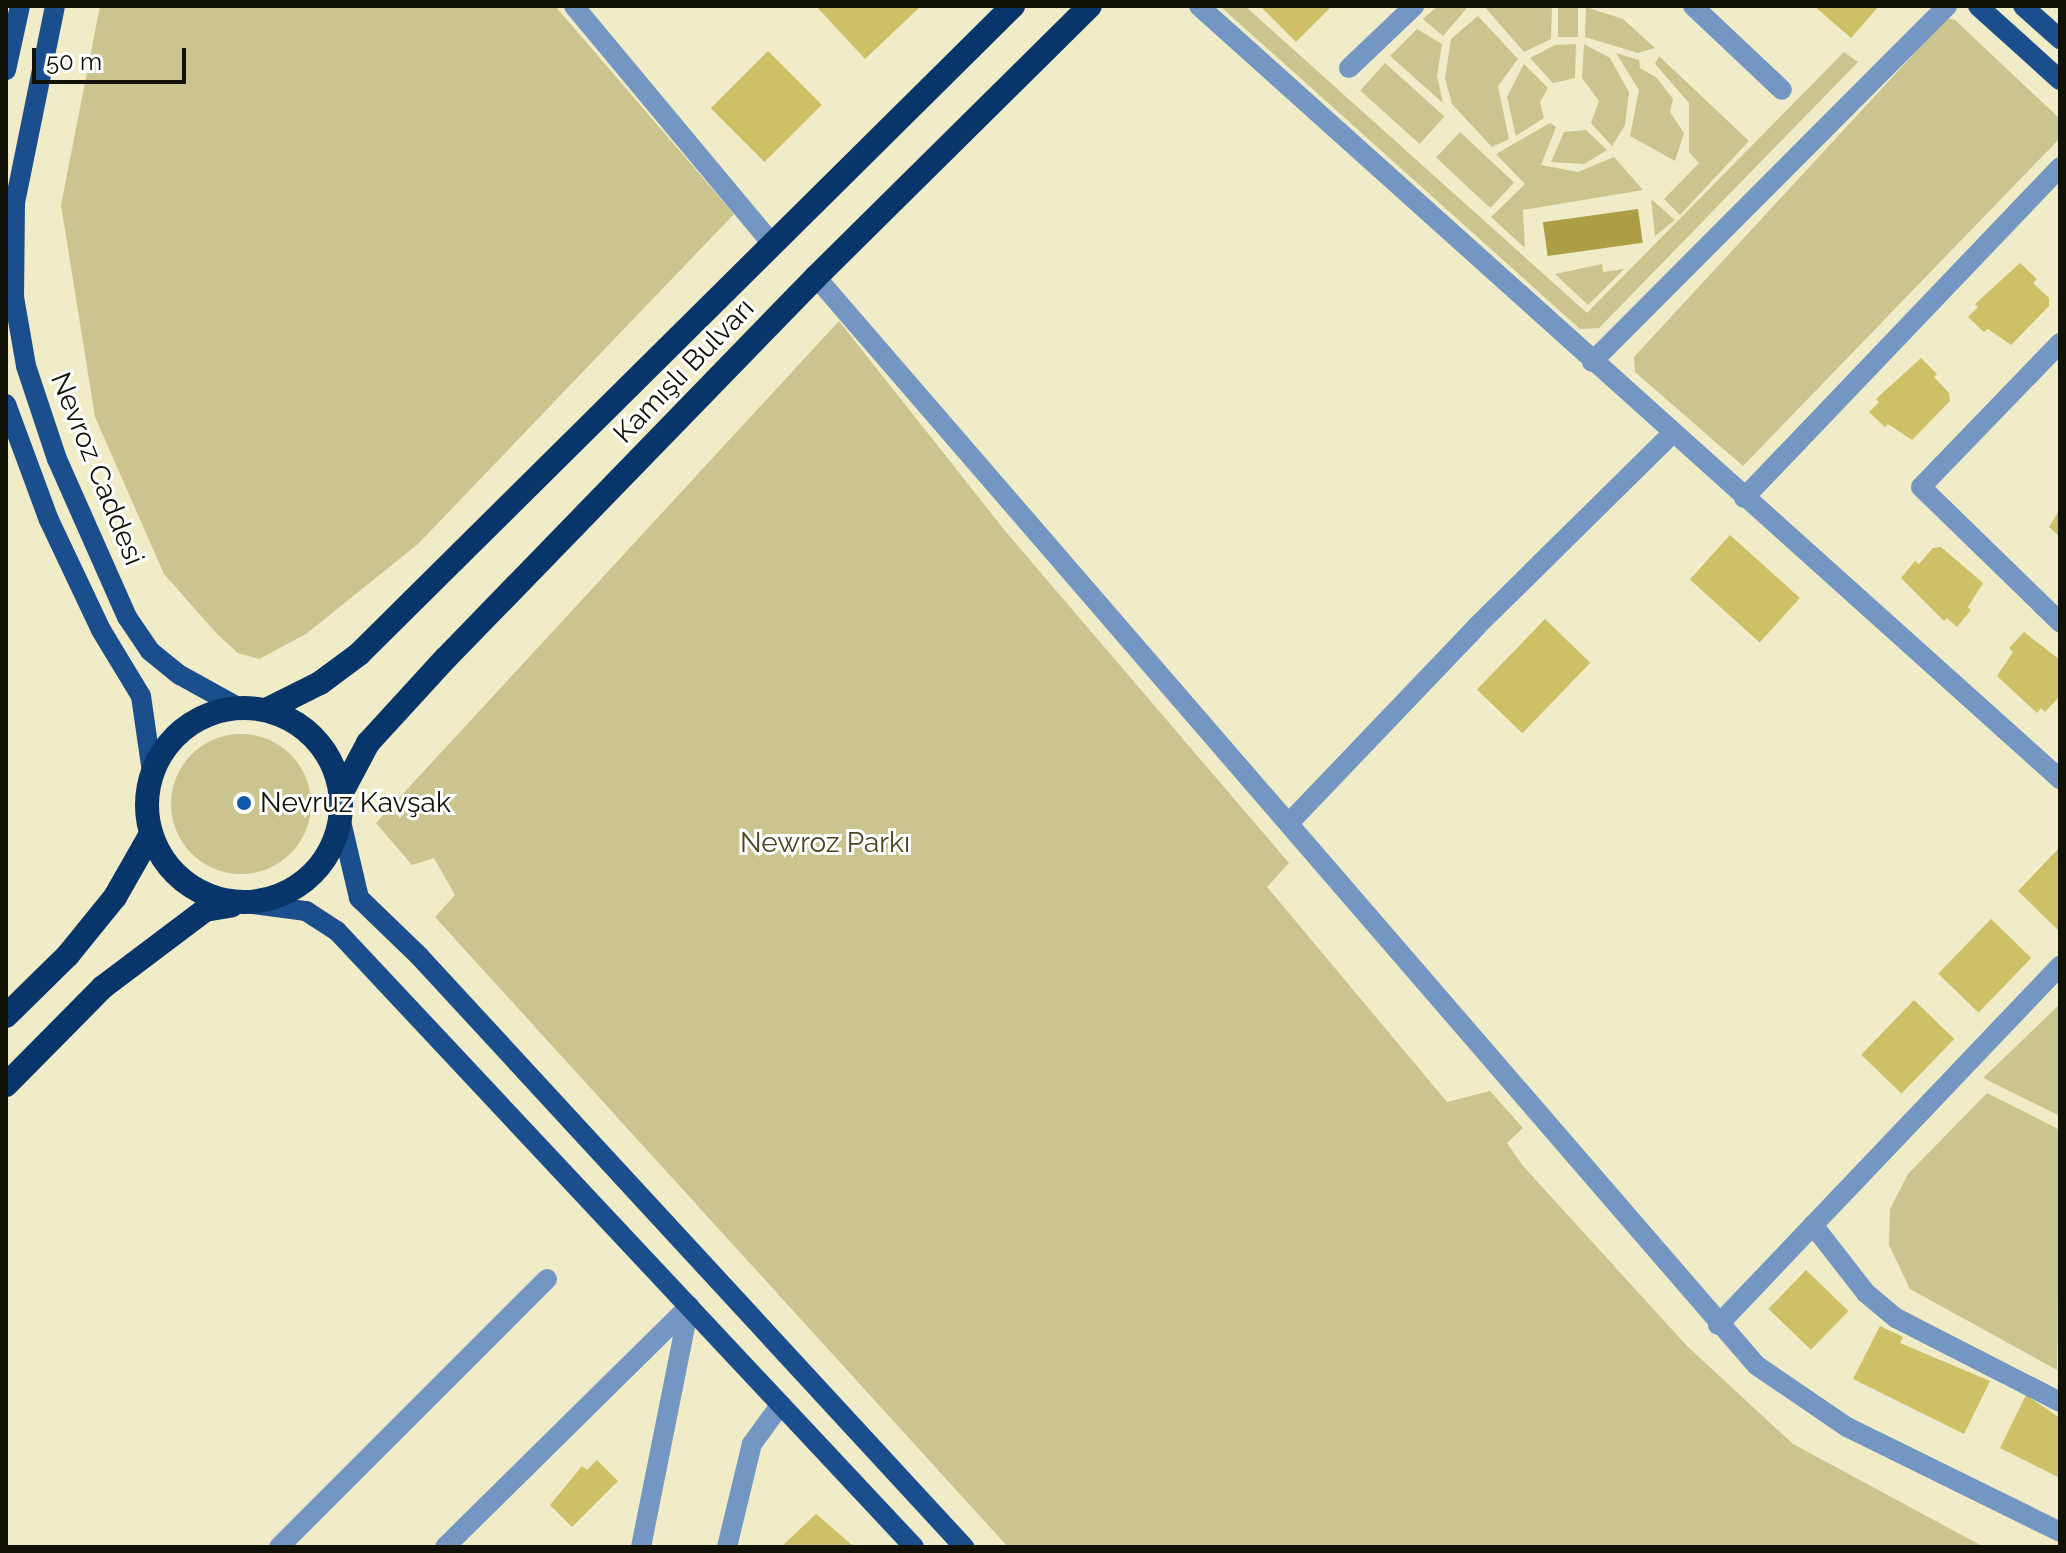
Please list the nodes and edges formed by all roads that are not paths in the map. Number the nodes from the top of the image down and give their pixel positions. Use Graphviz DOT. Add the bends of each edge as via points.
graph roads {
  1 [pos="20,6"];
  2 [pos="55,6"];
  3 [pos="574,6"];
  4 [pos="1013,6"];
  5 [pos="1090,6"];
  6 [pos="1199,6"];
  7 [pos="1414,6"];
  8 [pos="1693,6"];
  9 [pos="1947,6"];
  10 [pos="1978,6"];
  11 [pos="2023,6"];
  12 [pos="2060,39"];
  13 [pos="1349,68"];
  14 [pos="6,70"];
  15 [pos="2060,80"];
  16 [pos="1782,90"];
  17 [pos="2060,167"];
  18 [pos="773,245"];
  19 [pos="816,277"];
  20 [pos="2060,343"];
  21 [pos="1592,362"];
  22 [pos="6,404"];
  23 [pos="1672,434"];
  24 [pos="1744,498"];
  25 [pos="2060,622"];
  26 [pos="238,707"];
  27 [pos="266,710"];
  28 [pos="152,772"];
  29 [pos="2060,779"];
  30 [pos="341,806"];
  31 [pos="1289,823"];
  32 [pos="151,834"];
  33 [pos="245,903"];
  34 [pos="2060,966"];
  35 [pos="6,1016"];
  36 [pos="6,1085"];
  37 [pos="1813,1225"];
  38 [pos="547,1279"];
  39 [pos="689,1306"];
  40 [pos="1718,1325"];
  41 [pos="2060,1402"];
  42 [pos="781,1404"];
  43 [pos="2060,1532"];
  44 [pos="279,1547"];
  45 [pos="445,1547"];
  46 [pos="641,1547"];
  47 [pos="727,1547"];
  48 [pos="914,1547"];
  49 [pos="964,1547"];
  1 -- 14 [label="main road"];
  2 -- 26 [label="main road, Nevroz Caddesi" via="15,203 14,297 26,366 57,459 127,617 150,651"];
  3 -- 18 [label="street"];
  4 -- 18 [label="highway, Kamışlı Bulvarı"];
  5 -- 19 [label="highway, Kamışlı Bulvarı"];
  6 -- 21 [label="street"];
  7 -- 13 [label="street"];
  8 -- 16 [label="street"];
  9 -- 21 [label="street"];
  10 -- 15 [label="main road"];
  11 -- 12 [label="main road"];
  17 -- 24 [label="street"];
  18 -- 27 [label="highway, Kamışlı Bulvarı" via="359,654 320,683"];
  19 -- 30 [label="highway, Kamışlı Bulvarı" via="368,743"];
  19 -- 31 [label="street"];
  20 -- 25 [label="street" via="1921,487"];
  21 -- 23 [label="street"];
  22 -- 28 [label="main road" via="49,520 101,630 141,696"];
  23 -- 24 [label="street"];
  23 -- 31 [label="street" via="1477,626"];
  24 -- 29 [label="street"];
  26 -- 27 [label="highway"];
  26 -- 28 [label="highway" via="187,726 167,745"];
  27 -- 30 [label="highway" via="289,718 324,749"];
  28 -- 32 [label="highway" via="146,803"];
  30 -- 33 [label="highway" via="324,860 303,883 276,897"];
  30 -- 49 [label="main road" via="359,898 420,957"];
  31 -- 40 [label="street" via="1527,1094"];
  32 -- 33 [label="highway" via="164,862 186,884 214,898"];
  32 -- 35 [label="highway" via="115,897 68,955"];
  33 -- 36 [label="highway" via="205,910 103,987"];
  33 -- 39 [label="main road" via="306,911 337,931"];
  34 -- 37 [label="street"];
  37 -- 40 [label="street"];
  37 -- 41 [label="street" via="1866,1293 1896,1318"];
  38 -- 44 [label="street"];
  39 -- 42 [label="main road"];
  39 -- 45 [label="street"];
  39 -- 46 [label="street"];
  40 -- 43 [label="street" via="1756,1365 1816,1409"];
  42 -- 47 [label="street" via="752,1444"];
  42 -- 48 [label="main road"];
}
